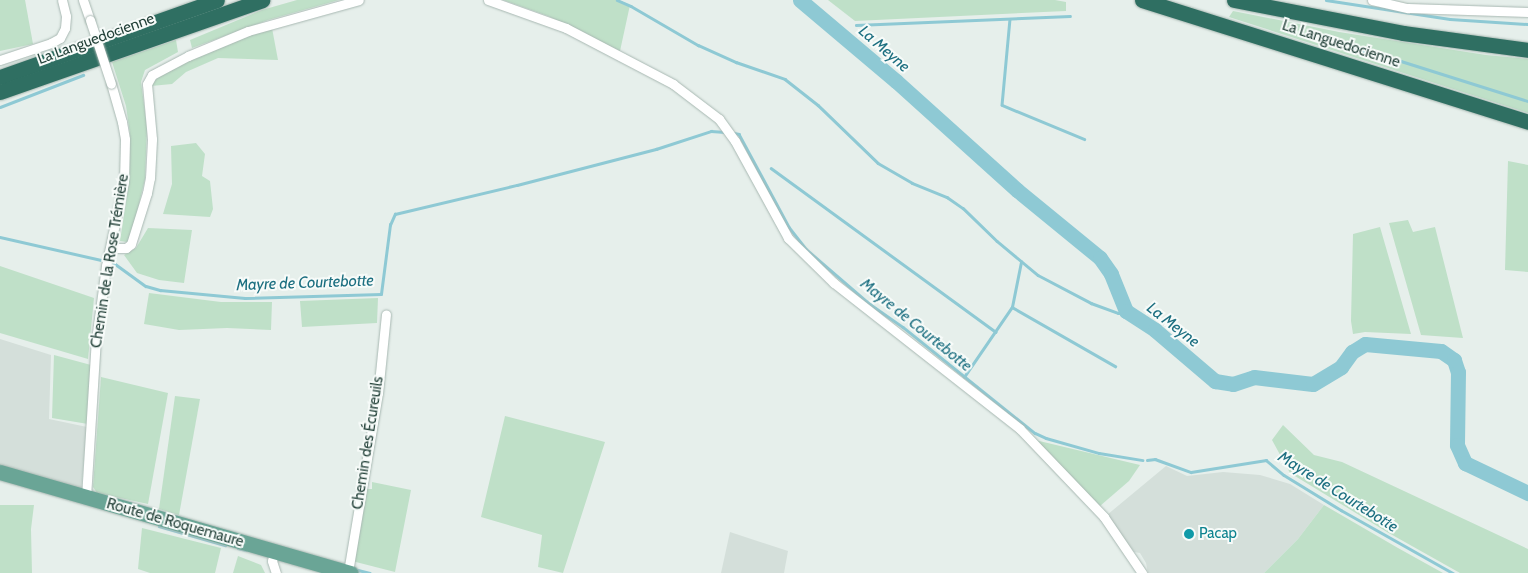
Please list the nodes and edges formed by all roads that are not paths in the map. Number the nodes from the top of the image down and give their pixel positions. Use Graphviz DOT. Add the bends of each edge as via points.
graph roads {
  1 [pos="62,0"];
  2 [pos="83,0"];
  3 [pos="217,0"];
  4 [pos="262,0"];
  5 [pos="359,0"];
  6 [pos="488,0"];
  7 [pos="1142,0"];
  8 [pos="1234,0"];
  9 [pos="1372,0"];
  10 [pos="1528,12"];
  11 [pos="1528,50"];
  12 [pos="0,60"];
  13 [pos="0,77"];
  14 [pos="0,92"];
  15 [pos="1528,122"];
  16 [pos="110,252"];
  17 [pos="386,314"];
  18 [pos="0,472"];
  19 [pos="86,497"];
  20 [pos="274,551"];
  21 [pos="350,572"];
  22 [pos="276,573"];
  23 [pos="1142,573"];
  1 -- 12 [label="street" via="66,16 60,38"];
  2 -- 16 [label="street, Chemin de la Rose Trémière, bridge" via="122,122 125,157 121,204"];
  3 -- 13 [label="highway, La Languedocienne"];
  4 -- 14 [label="highway, La Languedocienne"];
  5 -- 16 [label="street" via="241,34 174,62 152,75 147,84 152,138 147,193 131,244"];
  6 -- 23 [label="street" via="566,28 673,84 719,119 735,140 788,238 834,283 1020,429 1104,517"];
  7 -- 15 [label="highway, La Languedocienne"];
  8 -- 11 [label="highway, La Languedocienne" via="1403,33"];
  9 -- 10 [label="street" via="1408,8"];
  16 -- 19 [label="street, Chemin de la Rose Trémière" via="94,362"];
  17 -- 21 [label="street, Chemin des Écureuils" via="378,393"];
  18 -- 19 [label="main road, Route de Roquemaure"];
  19 -- 20 [label="main road, Route de Roquemaure"];
  20 -- 21 [label="main road, Route de Roquemaure"];
  20 -- 22 [label="street" via="272,561"];
}
